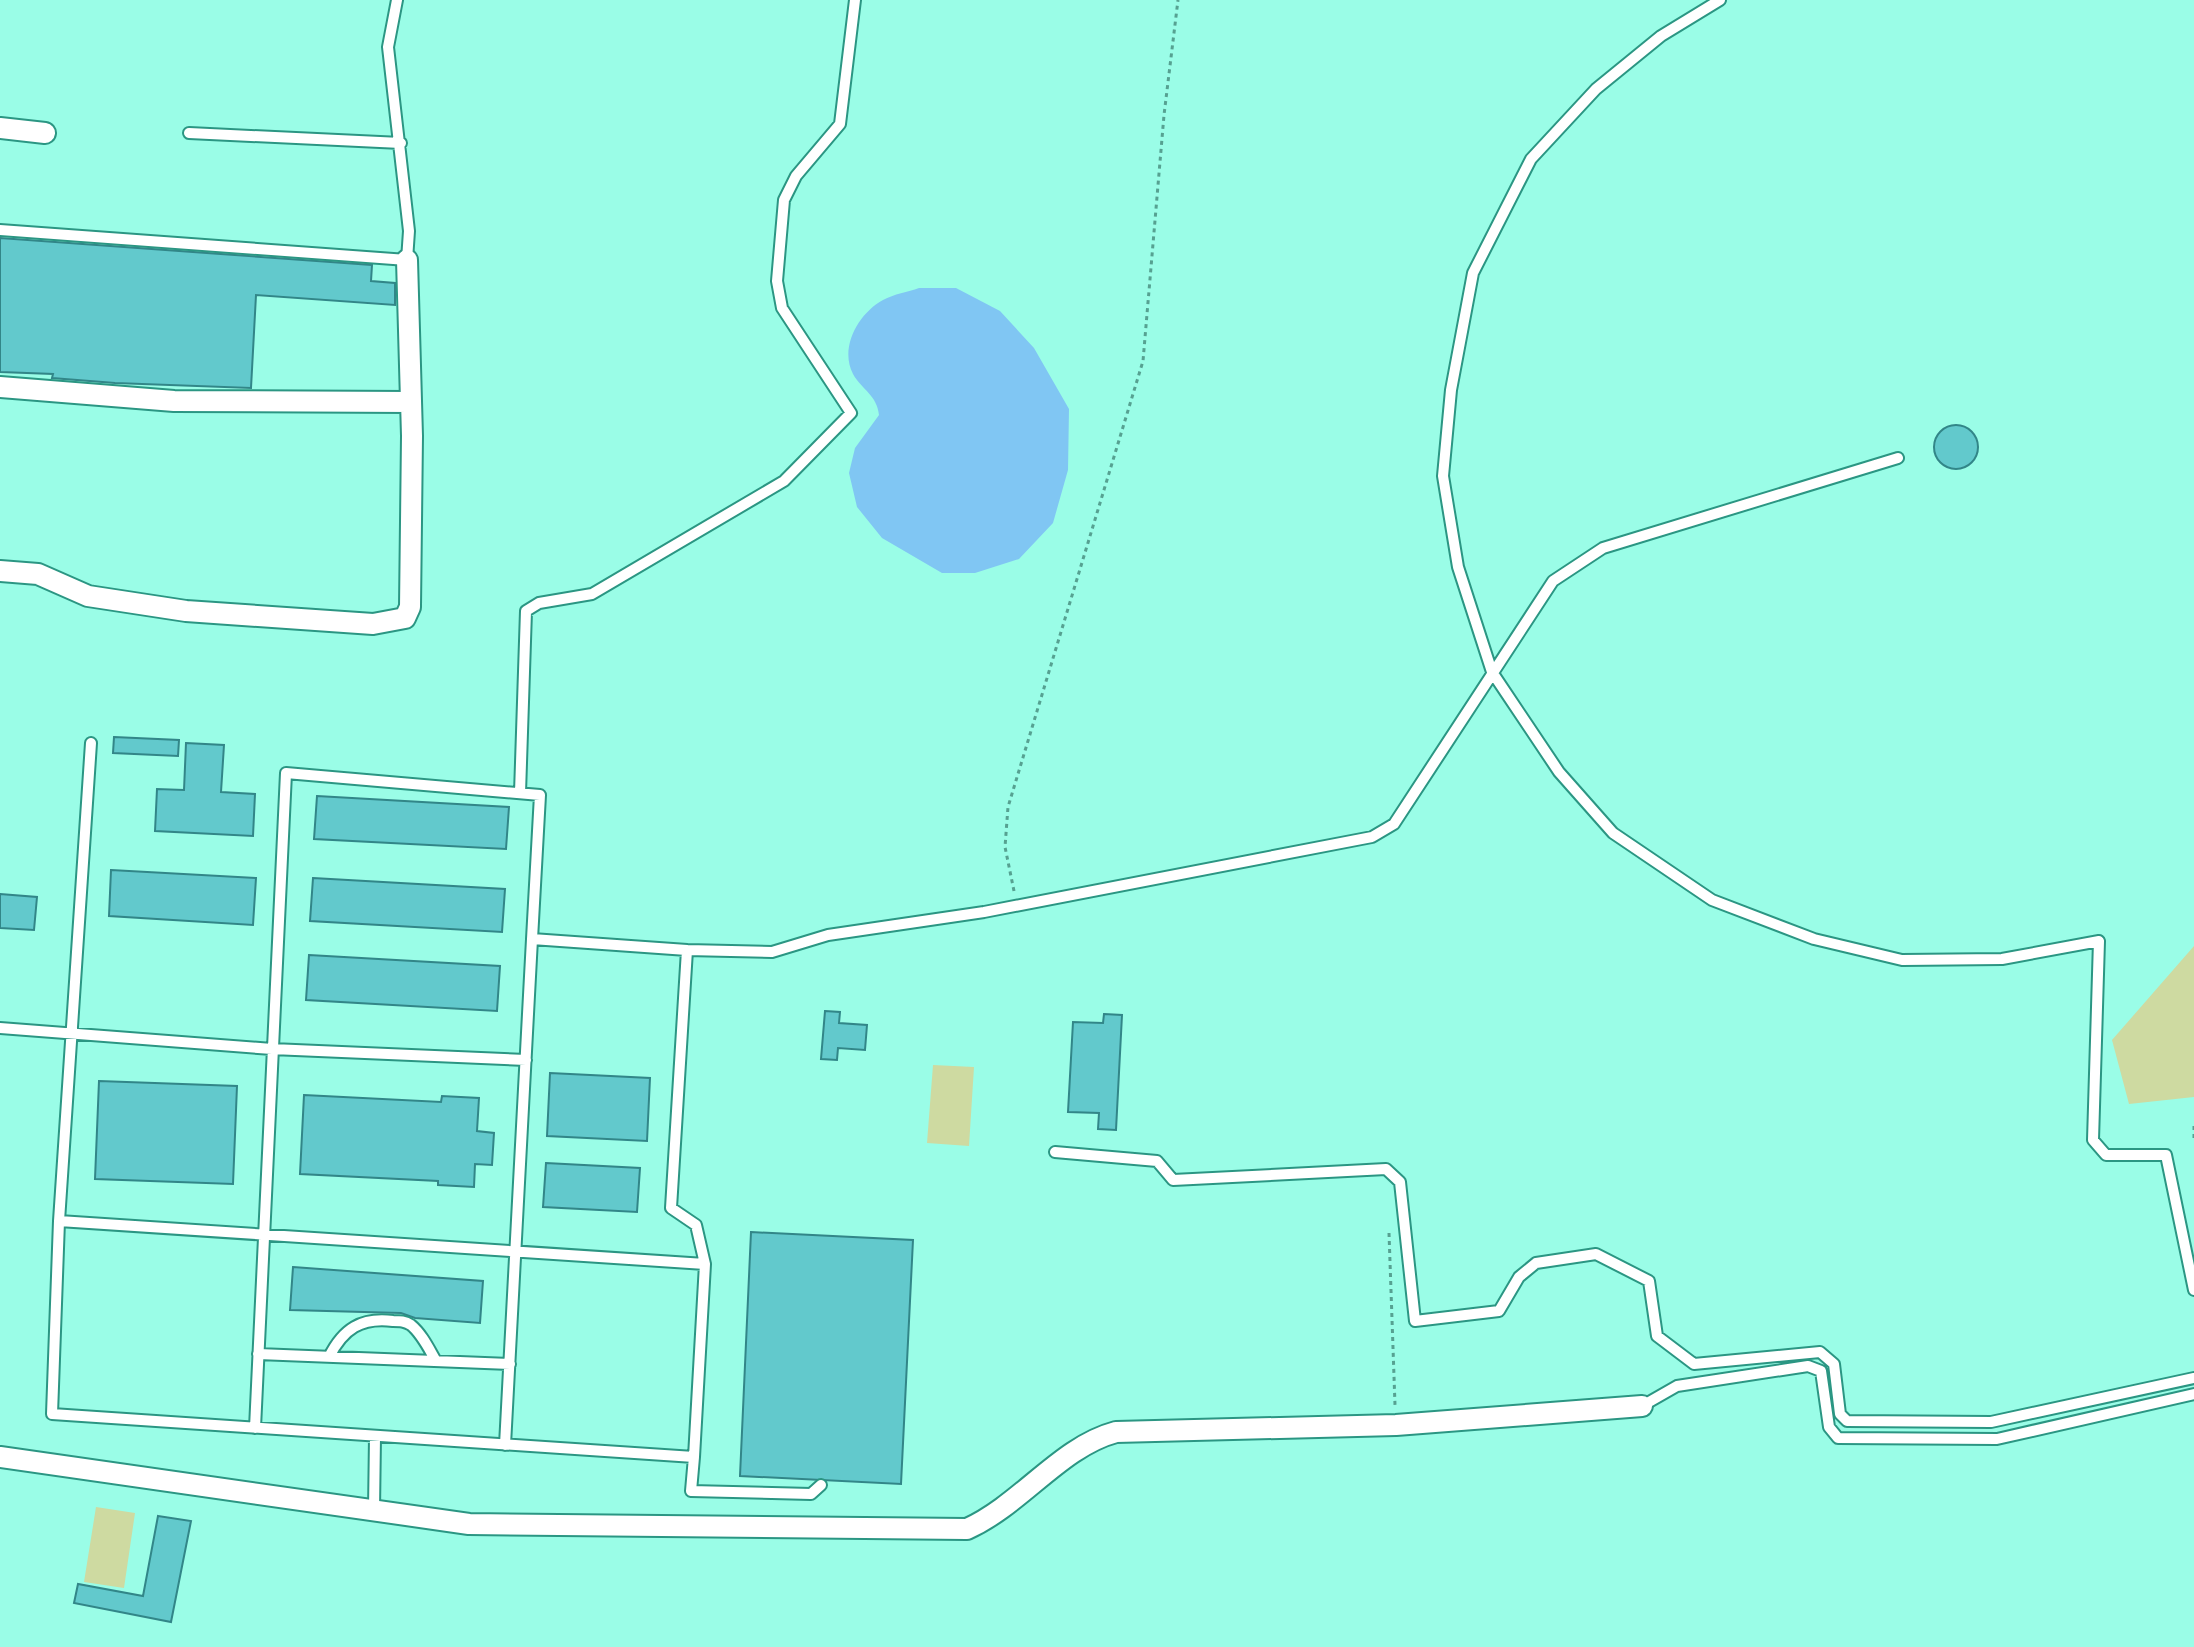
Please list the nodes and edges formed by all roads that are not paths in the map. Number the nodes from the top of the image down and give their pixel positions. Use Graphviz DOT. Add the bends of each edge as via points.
graph roads {
  1 [pos="397,0"];
  2 [pos="855,0"];
  3 [pos="1720,0"];
  4 [pos="0,128"];
  5 [pos="45,133"];
  6 [pos="189,133"];
  7 [pos="401,143"];
  8 [pos="0,230"];
  9 [pos="407,260"];
  10 [pos="0,387"];
  11 [pos="411,402"];
  12 [pos="1898,458"];
  13 [pos="0,571"];
  14 [pos="1492,672"];
  15 [pos="91,743"];
  16 [pos="520,793"];
  17 [pos="532,939"];
  18 [pos="687,950"];
  19 [pos="0,1028"];
  20 [pos="71,1033"];
  21 [pos="272,1049"];
  22 [pos="526,1060"];
  23 [pos="1055,1152"];
  24 [pos="59,1221"];
  25 [pos="264,1235"];
  26 [pos="517,1252"];
  27 [pos="705,1264"];
  28 [pos="2194,1290"];
  29 [pos="258,1354"];
  30 [pos="329,1357"];
  31 [pos="436,1361"];
  32 [pos="510,1364"];
  33 [pos="2194,1378"];
  34 [pos="2194,1394"];
  35 [pos="1642,1406"];
  36 [pos="255,1428"];
  37 [pos="375,1437"];
  38 [pos="505,1445"];
  39 [pos="0,1457"];
  40 [pos="694,1457"];
  41 [pos="821,1485"];
  42 [pos="374,1510"];
  1 -- 7 [label="lane" via="388,47"];
  2 -- 16 [label="lane" via="840,124 796,176 784,200 777,281 782,308 851,413 784,481 592,594 539,603 526,611"];
  3 -- 14 [label="lane" via="1661,36 1596,89 1531,159 1473,273 1451,390 1443,476 1458,567"];
  4 -- 5 [label="street"];
  6 -- 7 [label="lane"];
  7 -- 9 [label="lane"];
  8 -- 9 [label="lane"];
  9 -- 11 [label="street"];
  10 -- 11 [label="street" via="174,401"];
  11 -- 13 [label="street" via="410,607 405,618 373,624 186,611 88,596 38,574"];
  12 -- 14 [label="lane" via="1603,548 1553,581"];
  14 -- 18 [label="lane" via="1394,824 1372,837 1017,906 828,935 772,952"];
  14 -- 28 [label="lane" via="1559,772 1613,833 1712,900 1814,939 1902,960 2002,959 2099,941 2093,1140 2106,1155 2166,1155"];
  15 -- 20 [label="lane"];
  16 -- 17 [label="lane" via="540,795"];
  16 -- 21 [label="lane" via="286,773"];
  17 -- 18 [label="lane"];
  17 -- 22 [label="lane"];
  18 -- 27 [label="lane" via="671,1208 696,1225"];
  19 -- 20 [label="lane"];
  20 -- 21 [label="lane"];
  20 -- 24 [label="lane"];
  21 -- 22 [label="lane"];
  21 -- 25 [label="lane"];
  22 -- 26 [label="lane"];
  23 -- 33 [label="lane" via="1157,1161 1173,1180 1386,1169 1400,1182 1415,1321 1499,1311 1519,1277 1536,1263 1596,1254 1649,1281 1657,1336 1694,1364 1820,1352 1834,1364 1840,1414 1847,1421 1991,1422"];
  24 -- 25 [label="lane"];
  24 -- 36 [label="lane" via="52,1414"];
  25 -- 26 [label="lane"];
  25 -- 29 [label="lane"];
  26 -- 27 [label="lane"];
  26 -- 32 [label="lane"];
  27 -- 40 [label="lane"];
  29 -- 30 [label="lane"];
  29 -- 36 [label="lane"];
  30 -- 31 [label="lane"];
  30 -- 31 [label="lane" via="348,1329 363,1321 384,1320 407,1322"];
  31 -- 32 [label="lane"];
  32 -- 38 [label="lane"];
  34 -- 35 [label="lane" via="1997,1439 1838,1438 1829,1427 1821,1371 1808,1366 1677,1386"];
  35 -- 42 [label="street" via="1396,1425 1116,1432 1093,1438 996,1516 967,1529 469,1524"];
  36 -- 37 [label="lane"];
  37 -- 38 [label="lane"];
  37 -- 42 [label="lane"];
  38 -- 40 [label="lane"];
  39 -- 42 [label="street"];
  40 -- 41 [label="lane" via="691,1491 786,1496 811,1494"];
}
